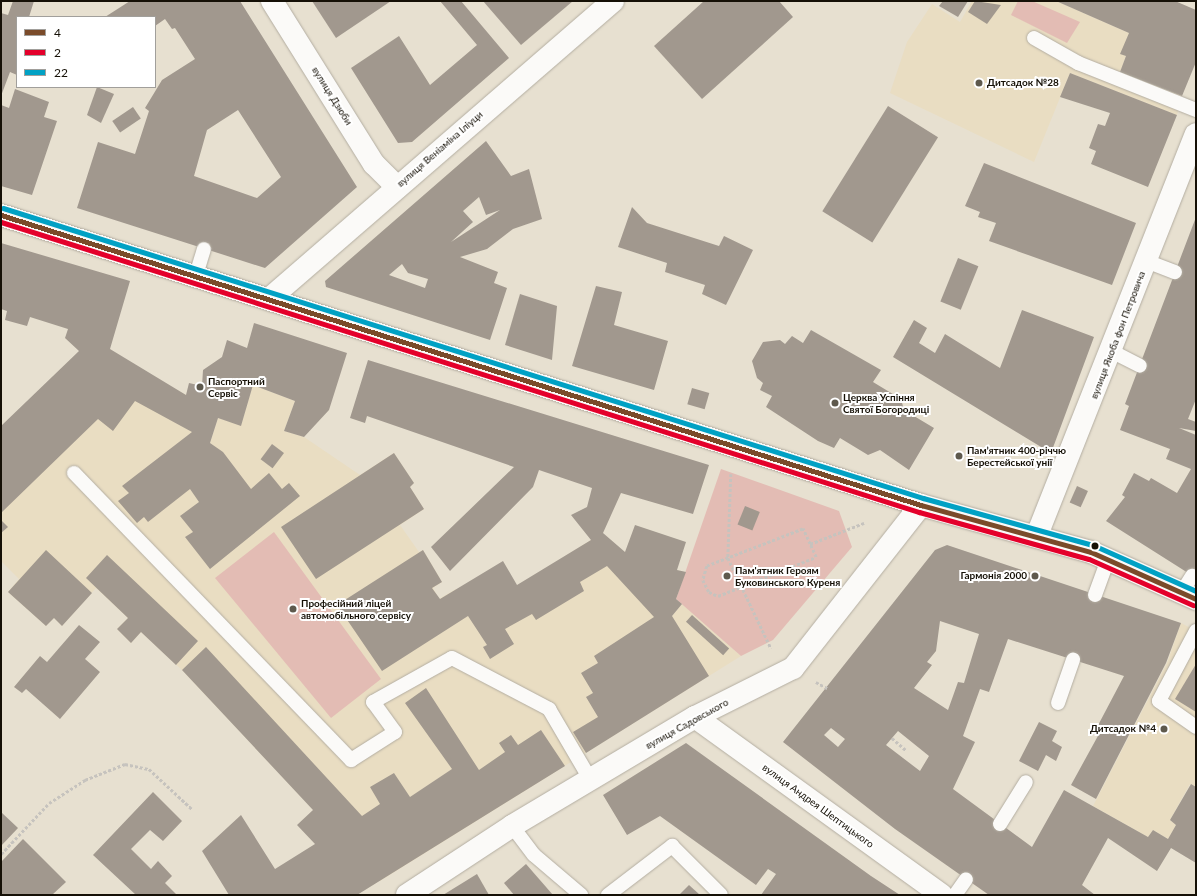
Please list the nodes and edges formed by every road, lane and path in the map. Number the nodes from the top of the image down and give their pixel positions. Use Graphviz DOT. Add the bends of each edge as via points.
graph roads {
  1 [pos="272,1"];
  2 [pos="613,1"];
  3 [pos="1034,38"];
  4 [pos="1196,110"];
  5 [pos="1196,134"];
  6 [pos="397,187"];
  7 [pos="1,215"];
  8 [pos="204,249"];
  9 [pos="1146,261"];
  10 [pos="1175,272"];
  11 [pos="196,274"];
  12 [pos="269,299"];
  13 [pos="1112,352"];
  14 [pos="1140,366"];
  15 [pos="747,448"];
  16 [pos="74,473"];
  17 [pos="921,505"];
  18 [pos="864,523"];
  19 [pos="1037,535"];
  20 [pos="810,544"];
  21 [pos="728,558"];
  22 [pos="1108,559"];
  23 [pos="741,588"];
  24 [pos="1190,589"];
  25 [pos="1095,595"];
  26 [pos="1196,631"];
  27 [pos="1073,660"];
  28 [pos="793,668"];
  29 [pos="1058,703"];
  30 [pos="695,717"];
  31 [pos="1196,727"];
  32 [pos="892,738"];
  33 [pos="906,750"];
  34 [pos="590,779"];
  35 [pos="1026,782"];
  36 [pos="192,809"];
  37 [pos="1000,824"];
  38 [pos="512,826"];
  39 [pos="1,854"];
  40 [pos="966,879"];
  41 [pos="407,895"];
  42 [pos="581,895"];
  43 [pos="608,895"];
  44 [pos="721,895"];
  45 [pos="945,895"];
  1 -- 6 [label="street, вулиця Дзюби" via="374,164"];
  2 -- 6 [label="street, вулиця Веніаміна Іліуци"];
  3 -- 4 [label="lane" via="1078,63"];
  5 -- 9 [label="street, вулиця Якоба фон Петровича"];
  6 -- 12 [label="street, вулиця Веніаміна Іліуци"];
  7 -- 11 [label="street"];
  8 -- 11 [label="lane"];
  9 -- 10 [label="lane"];
  9 -- 13 [label="street, вулиця Якоба фон Петровича"];
  11 -- 12 [label="street"];
  12 -- 15 [label="street"];
  13 -- 14 [label="lane"];
  13 -- 19 [label="street, вулиця Якоба фон Петровича"];
  15 -- 17 [label="street"];
  15 -- 21 [label="path" via="731,473"];
  16 -- 34 [label="lane" via="351,760 395,732 374,702 452,658 549,709"];
  17 -- 19 [label="street"];
  17 -- 28 [label="street, вулиця Садовського"];
  18 -- 20 [label="path"];
  19 -- 22 [label="street"];
  20 -- 21 [label="path" via="804,529"];
  20 -- 23 [label="path" via="816,557"];
  21 -- 23 [label="path"];
  21 -- 23 [label="path" via="707,566 703,580 705,587 718,596"];
  22 -- 24 [label="street"];
  22 -- 25 [label="lane"];
  23 -- 28 [label="path" via="766,644"];
  26 -- 31 [label="lane" via="1159,701"];
  27 -- 29 [label="lane"];
  28 -- 30 [label="street, вулиця Садовського"];
  30 -- 34 [label="street, вулиця Садовського"];
  30 -- 45 [label="street, вулиця Андрея Шептицького"];
  32 -- 33 [label="path"];
  34 -- 38 [label="street, вулиця Садовського"];
  35 -- 37 [label="lane"];
  36 -- 39 [label="path" via="149,770 124,764 85,780 50,803"];
  38 -- 41 [label="street, вулиця Садовського"];
  38 -- 42 [label="lane" via="534,855"];
  40 -- 45 [label="lane"];
  43 -- 44 [label="lane" via="672,846"];
}
